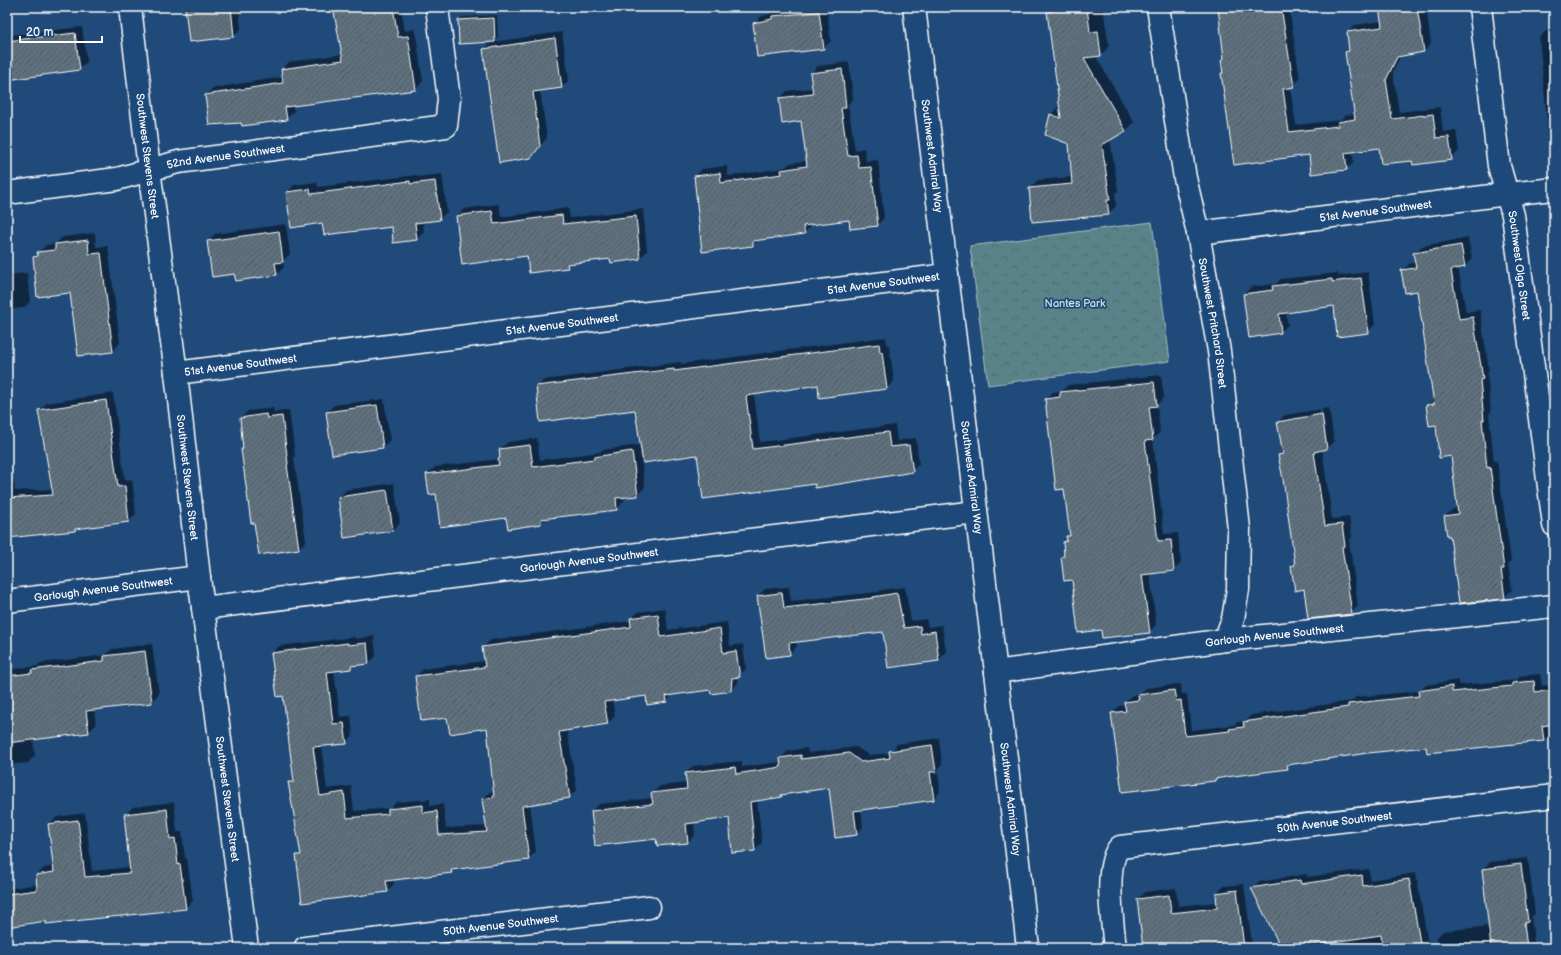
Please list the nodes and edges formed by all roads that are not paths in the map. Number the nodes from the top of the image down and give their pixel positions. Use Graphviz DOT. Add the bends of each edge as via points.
graph roads {
  1 [pos="130,7"];
  2 [pos="437,7"];
  3 [pos="914,7"];
  4 [pos="1158,7"];
  5 [pos="1480,7"];
  6 [pos="149,169"];
  7 [pos="1554,189"];
  8 [pos="7,193"];
  9 [pos="1507,194"];
  10 [pos="1198,233"];
  11 [pos="947,275"];
  12 [pos="176,373"];
  13 [pos="976,512"];
  14 [pos="1554,525"];
  15 [pos="199,577"];
  16 [pos="7,601"];
  17 [pos="1554,606"];
  18 [pos="203,608"];
  19 [pos="1225,640"];
  20 [pos="996,672"];
  21 [pos="1554,796"];
  22 [pos="649,907"];
  23 [pos="246,948"];
  24 [pos="305,948"];
  25 [pos="1028,948"];
  26 [pos="1115,948"];
  1 -- 6 [label="street, Southwest Stevens Street"];
  2 -- 6 [label="street, 52nd Avenue Southwest" via="449,99 446,126 178,162"];
  3 -- 11 [label="street, Southwest Admiral Way"];
  4 -- 10 [label="street, Southwest Pritchard Street" via="1185,178"];
  5 -- 9 [label="street, Southwest Olga Street" via="1499,166"];
  6 -- 8 [label="street, 52nd Avenue Southwest" via="117,179"];
  6 -- 12 [label="street, Southwest Stevens Street"];
  7 -- 9 [label="street, 51st Avenue Southwest"];
  9 -- 10 [label="street, 51st Avenue Southwest"];
  9 -- 14 [label="street, Southwest Olga Street" via="1514,222"];
  10 -- 19 [label="street, Southwest Pritchard Street" via="1219,351 1239,529 1238,589 1233,619"];
  11 -- 12 [label="street, 51st Avenue Southwest"];
  11 -- 13 [label="street, Southwest Admiral Way"];
  12 -- 15 [label="street, Southwest Stevens Street"];
  13 -- 18 [label="street, Garlough Avenue Southwest"];
  13 -- 20 [label="street, Southwest Admiral Way"];
  15 -- 16 [label="street, Garlough Avenue Southwest"];
  15 -- 18 [label="street, Southwest Stevens Street"];
  17 -- 19 [label="street, Garlough Avenue Southwest"];
  18 -- 23 [label="street, Southwest Stevens Street"];
  19 -- 20 [label="street, Garlough Avenue Southwest"];
  20 -- 25 [label="street, Southwest Admiral Way"];
  21 -- 26 [label="street, 50th Avenue Southwest" via="1120,847 1114,857 1110,901"];
  22 -- 24 [label="street, 50th Avenue Southwest"];
}
